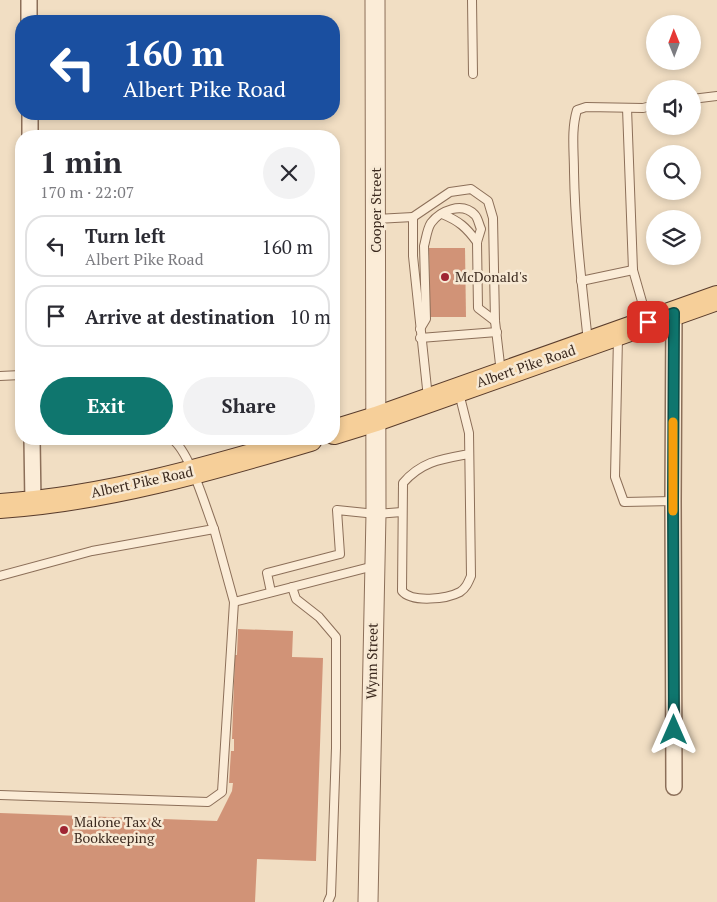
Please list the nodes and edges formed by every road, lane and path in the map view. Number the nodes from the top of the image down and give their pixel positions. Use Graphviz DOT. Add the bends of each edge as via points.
graph roads {
  1 [pos="29,0"];
  2 [pos="375,0"];
  3 [pos="472,0"];
  4 [pos="29,15"];
  5 [pos="473,74"];
  6 [pos="717,96"];
  7 [pos="701,98"];
  8 [pos="646,107"];
  9 [pos="627,108"];
  10 [pos="442,214"];
  11 [pos="413,217"];
  12 [pos="376,219"];
  13 [pos="477,242"];
  14 [pos="633,270"];
  15 [pos="581,281"];
  16 [pos="717,298"];
  17 [pos="674,313"];
  18 [pos="495,321"];
  19 [pos="648,322"];
  20 [pos="420,329"];
  21 [pos="497,332"];
  22 [pos="618,333"];
  23 [pos="420,338"];
  24 [pos="589,344"];
  25 [pos="501,374"];
  26 [pos="0,376"];
  27 [pos="15,376"];
  28 [pos="458,390"];
  29 [pos="428,401"];
  30 [pos="376,419"];
  31 [pos="340,430"];
  32 [pos="32,445"];
  33 [pos="179,445"];
  34 [pos="289,445"];
  35 [pos="469,454"];
  36 [pos="192,472"];
  37 [pos="673,501"];
  38 [pos="33,504"];
  39 [pos="0,506"];
  40 [pos="402,512"];
  41 [pos="376,514"];
  42 [pos="0,518"];
  43 [pos="214,528"];
  44 [pos="374,566"];
  45 [pos="0,576"];
  46 [pos="292,587"];
  47 [pos="271,592"];
  48 [pos="234,602"];
  49 [pos="674,787"];
  50 [pos="0,794"];
  51 [pos="328,902"];
  52 [pos="368,902"];
  1 -- 4 [label="street"];
  2 -- 12 [label="street, Cooper Street"];
  3 -- 5 [label="lane"];
  6 -- 7 [label="lane"];
  8 -- 9 [label="lane"];
  9 -- 14 [label="lane"];
  9 -- 15 [label="lane" via="586,107 577,110 573,124"];
  10 -- 13 [label="lane" via="457,220"];
  10 -- 13 [label="lane" via="462,208 474,214 481,229"];
  10 -- 20 [label="lane" via="430,224 424,246 426,319"];
  11 -- 12 [label="lane"];
  11 -- 18 [label="lane" via="450,192 470,189 488,201 494,218"];
  11 -- 20 [label="lane"];
  12 -- 30 [label="street, Cooper Street"];
  13 -- 18 [label="lane" via="478,308"];
  14 -- 15 [label="lane"];
  14 -- 19 [label="lane"];
  15 -- 24 [label="lane"];
  16 -- 17 [label="main road, Albert Pike Road"];
  17 -- 19 [label="main road, Albert Pike Road"];
  17 -- 37 [label="street"];
  18 -- 21 [label="lane"];
  19 -- 22 [label="main road, Albert Pike Road"];
  20 -- 23 [label="lane"];
  21 -- 23 [label="lane"];
  21 -- 25 [label="lane"];
  22 -- 24 [label="main road, Albert Pike Road"];
  22 -- 37 [label="lane" via="615,477 624,502"];
  23 -- 29 [label="lane"];
  24 -- 25 [label="main road, Albert Pike Road"];
  25 -- 28 [label="main road, Albert Pike Road"];
  26 -- 27 [label="lane"];
  28 -- 29 [label="main road, Albert Pike Road"];
  28 -- 35 [label="lane" via="469,433"];
  29 -- 30 [label="main road, Albert Pike Road"];
  30 -- 31 [label="main road, Albert Pike Road"];
  30 -- 41 [label="street, Wynn Street"];
  32 -- 38 [label="street"];
  33 -- 36 [label="lane"];
  34 -- 36 [label="main road, Albert Pike Road"];
  35 -- 40 [label="lane" via="424,465 412,473 403,483"];
  35 -- 40 [label="lane" via="471,576 461,591 448,597 414,599 402,591"];
  36 -- 38 [label="main road, Albert Pike Road"];
  36 -- 43 [label="lane"];
  37 -- 49 [label="street"];
  38 -- 39 [label="main road, Albert Pike Road"];
  38 -- 42 [label="main road"];
  40 -- 41 [label="lane"];
  41 -- 44 [label="street, Wynn Street"];
  41 -- 47 [label="lane" via="337,510 340,554 267,573"];
  43 -- 45 [label="lane" via="92,551"];
  43 -- 48 [label="lane"];
  44 -- 46 [label="lane"];
  44 -- 52 [label="street, Wynn Street"];
  46 -- 47 [label="lane"];
  46 -- 51 [label="lane" via="296,599 336,637 336,748 331,895"];
  47 -- 48 [label="lane"];
  48 -- 50 [label="lane" via="222,792 208,802"];
}
